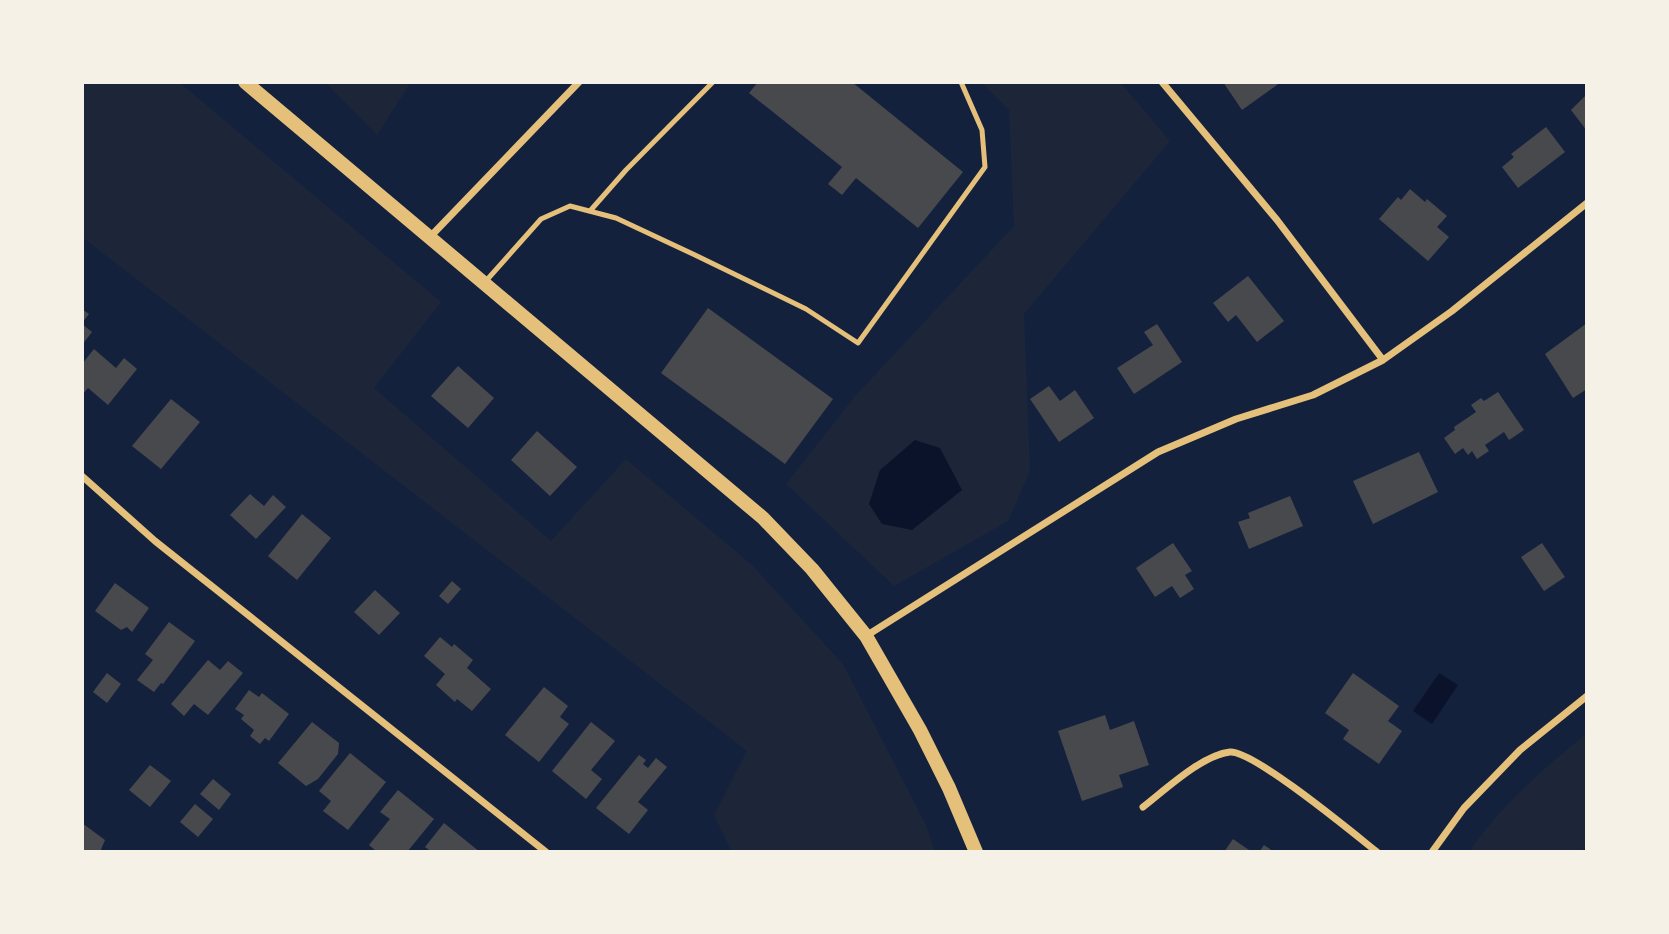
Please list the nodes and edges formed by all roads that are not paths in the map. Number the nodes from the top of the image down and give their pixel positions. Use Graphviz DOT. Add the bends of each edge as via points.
graph roads {
  1 [pos="245,82"];
  2 [pos="579,82"];
  3 [pos="713,82"];
  4 [pos="961,82"];
  5 [pos="1165,83"];
  6 [pos="1587,203"];
  7 [pos="590,211"];
  8 [pos="430,237"];
  9 [pos="485,282"];
  10 [pos="1383,360"];
  11 [pos="82,476"];
  12 [pos="866,636"];
  13 [pos="1587,696"];
  14 [pos="1143,807"];
  15 [pos="546,852"];
  16 [pos="976,852"];
  17 [pos="1377,852"];
  18 [pos="1432,852"];
  1 -- 8 [label="main road"];
  2 -- 8 [label="street"];
  3 -- 7 [label="lane"];
  4 -- 7 [label="lane" via="982,130 985,167 858,342 793,303 616,218"];
  5 -- 10 [label="street"];
  6 -- 10 [label="street"];
  7 -- 9 [label="lane" via="570,206 541,219"];
  8 -- 9 [label="main road"];
  9 -- 12 [label="main road" via="763,518"];
  10 -- 12 [label="street" via="1313,395 1236,419 1158,452"];
  11 -- 15 [label="street" via="155,541"];
  12 -- 16 [label="main road" via="920,730"];
  13 -- 18 [label="street" via="1520,750 1464,808"];
  14 -- 17 [label="street" via="1201,764 1228,752 1240,752 1299,790"];
}
